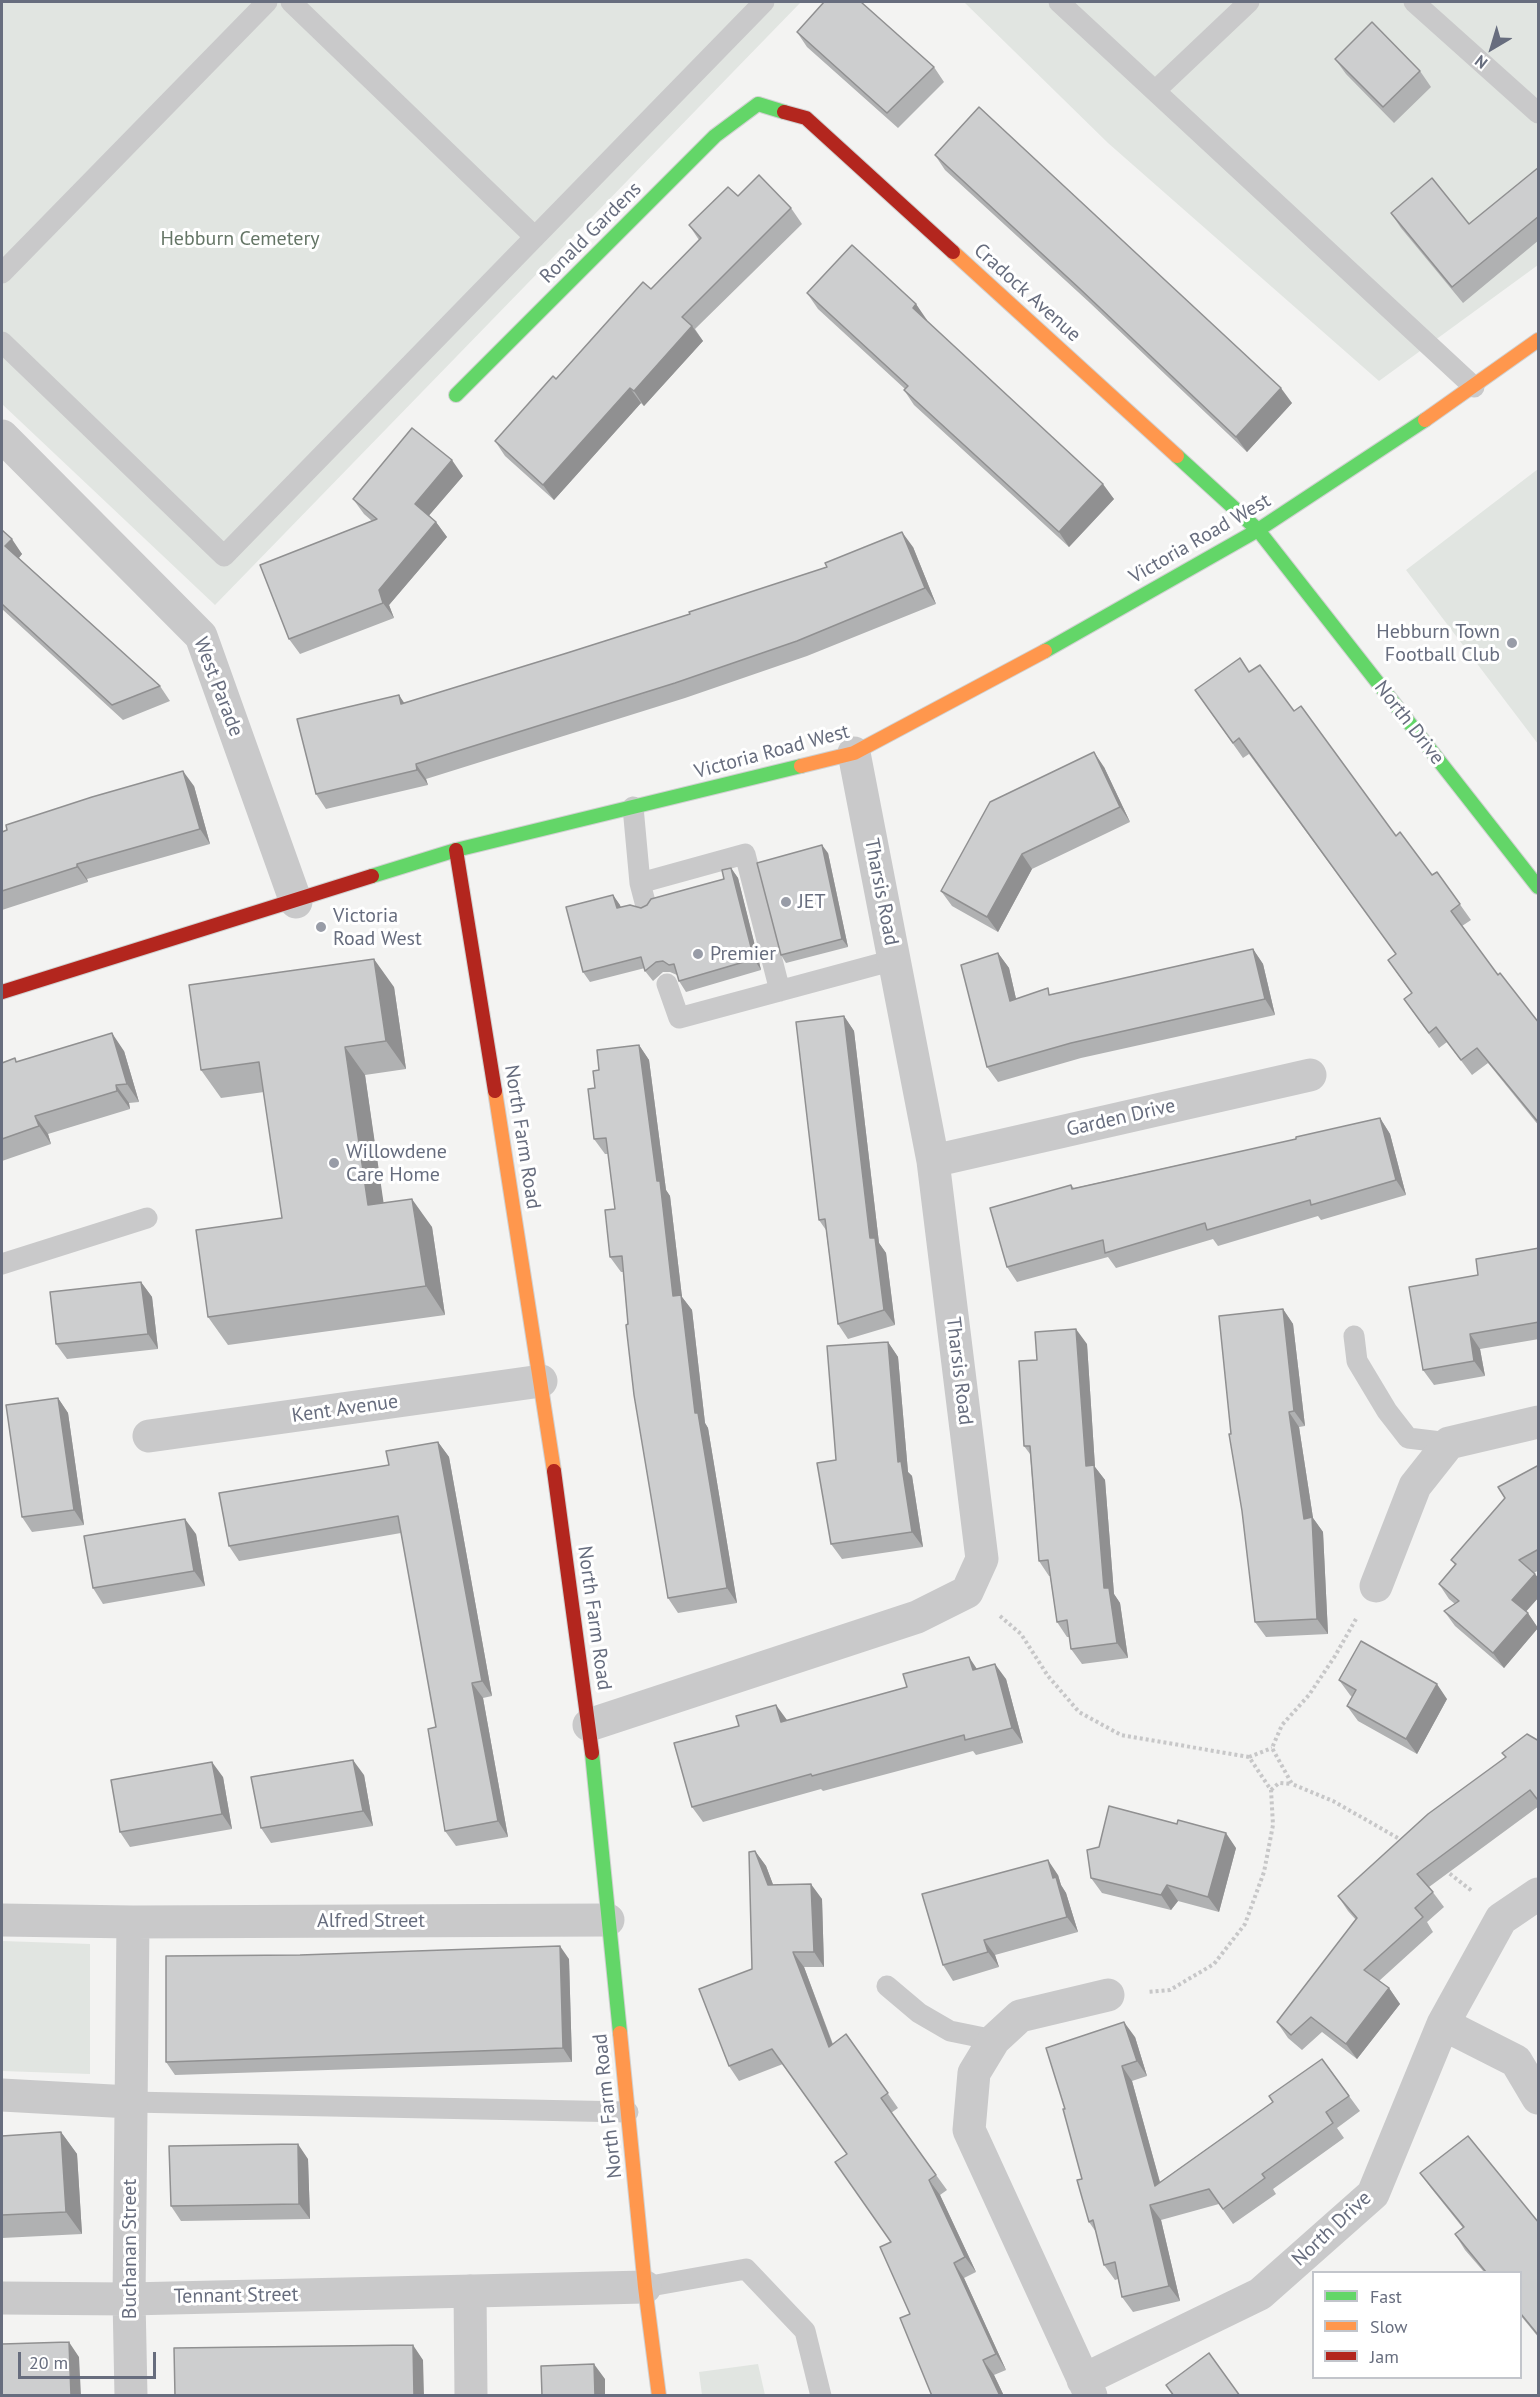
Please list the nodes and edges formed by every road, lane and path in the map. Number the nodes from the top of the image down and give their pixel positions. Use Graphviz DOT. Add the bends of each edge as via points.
graph roads {
  1 [pos="267,2"];
  2 [pos="291,2"];
  3 [pos="764,2"];
  4 [pos="1059,2"];
  5 [pos="1249,2"];
  6 [pos="1414,2"];
  7 [pos="1155,91"];
  8 [pos="758,104"];
  9 [pos="1539,113"];
  10 [pos="535,237"];
  11 [pos="2,273"];
  12 [pos="1539,340"];
  13 [pos="2,342"];
  14 [pos="1474,387"];
  15 [pos="456,395"];
  16 [pos="2,436"];
  17 [pos="1258,530"];
  18 [pos="854,753"];
  19 [pos="633,807"];
  20 [pos="456,850"];
  21 [pos="640,883"];
  22 [pos="1539,887"];
  23 [pos="296,902"];
  24 [pos="646,906"];
  25 [pos="894,960"];
  26 [pos="667,984"];
  27 [pos="780,991"];
  28 [pos="2,992"];
  29 [pos="1310,1075"];
  30 [pos="933,1161"];
  31 [pos="147,1218"];
  32 [pos="2,1264"];
  33 [pos="1354,1336"];
  34 [pos="541,1381"];
  35 [pos="1539,1422"];
  36 [pos="149,1436"];
  37 [pos="1449,1443"];
  38 [pos="1376,1586"];
  39 [pos="967,1592"];
  40 [pos="589,1725"];
  41 [pos="1272,1748"];
  42 [pos="1249,1757"];
  43 [pos="1292,1784"];
  44 [pos="1271,1790"];
  45 [pos="1411,1846"];
  46 [pos="1437,1863"];
  47 [pos="1539,1894"];
  48 [pos="1501,1919"];
  49 [pos="2,1920"];
  50 [pos="608,1920"];
  51 [pos="133,1922"];
  52 [pos="888,1986"];
  53 [pos="1108,1995"];
  54 [pos="1443,2024"];
  55 [pos="994,2040"];
  56 [pos="2,2095"];
  57 [pos="1539,2098"];
  58 [pos="130,2102"];
  59 [pos="628,2112"];
  60 [pos="645,2287"];
  61 [pos="470,2291"];
  62 [pos="2,2298"];
  63 [pos="129,2299"];
  64 [pos="471,2385"];
  65 [pos="1087,2387"];
  66 [pos="131,2396"];
  67 [pos="659,2396"];
  68 [pos="821,2396"];
  1 -- 11 [label="lane"];
  2 -- 10 [label="lane"];
  3 -- 10 [label="lane"];
  4 -- 7 [label="lane"];
  5 -- 7 [label="lane"];
  6 -- 9 [label="lane"];
  7 -- 14 [label="lane"];
  8 -- 15 [label="street, Ronald Gardens" via="715,136"];
  8 -- 17 [label="street, Cradock Avenue" via="806,118"];
  10 -- 13 [label="lane" via="224,556"];
  12 -- 14 [label="street, Victoria Road West"];
  14 -- 17 [label="street, Victoria Road West"];
  16 -- 23 [label="street, West Parade" via="201,636"];
  17 -- 18 [label="street, Victoria Road West"];
  17 -- 22 [label="street, North Drive"];
  18 -- 19 [label="street, Victoria Road West"];
  18 -- 25 [label="street, Tharsis Road"];
  19 -- 20 [label="street, Victoria Road West"];
  19 -- 21 [label="lane"];
  20 -- 23 [label="street, Victoria Road West"];
  20 -- 34 [label="street, North Farm Road"];
  21 -- 24 [label="lane"];
  21 -- 27 [label="lane" via="745,854"];
  23 -- 28 [label="street, Victoria Road West"];
  25 -- 27 [label="lane"];
  25 -- 30 [label="street, Tharsis Road"];
  26 -- 27 [label="lane" via="679,1018"];
  29 -- 30 [label="street, Garden Drive"];
  30 -- 39 [label="street, Tharsis Road" via="982,1559"];
  31 -- 32 [label="lane"];
  33 -- 37 [label="lane" via="1357,1361 1408,1438"];
  34 -- 36 [label="street, Kent Avenue"];
  34 -- 40 [label="street, North Farm Road"];
  35 -- 37 [label="street"];
  37 -- 38 [label="street" via="1415,1486"];
  38 -- 41 [label="path" via="1309,1695 1282,1725"];
  39 -- 40 [label="street" via="917,1617"];
  39 -- 42 [label="path" via="1021,1634 1048,1676 1079,1712 1121,1734"];
  40 -- 50 [label="street, North Farm Road"];
  41 -- 42 [label="path"];
  41 -- 43 [label="path"];
  42 -- 44 [label="path"];
  43 -- 44 [label="path" via="1279,1783"];
  43 -- 45 [label="path" via="1333,1801"];
  44 -- 53 [label="path" via="1273,1825 1264,1872 1245,1924 1214,1964 1170,1990"];
  46 -- 48 [label="path"];
  47 -- 48 [label="street, North Drive"];
  48 -- 54 [label="street, North Drive"];
  49 -- 51 [label="street, Alfred Street"];
  50 -- 51 [label="street, Alfred Street"];
  50 -- 59 [label="street, North Farm Road"];
  51 -- 58 [label="street"];
  52 -- 55 [label="lane" via="919,2013 950,2031"];
  53 -- 55 [label="street, North Drive" via="1020,2016"];
  54 -- 57 [label="street" via="1516,2061"];
  54 -- 65 [label="street, North Drive" via="1373,2194 1260,2294"];
  55 -- 65 [label="street, North Drive" via="974,2073 969,2130"];
  56 -- 58 [label="street"];
  58 -- 59 [label="lane"];
  58 -- 63 [label="street, Buchanan Street"];
  59 -- 60 [label="street, North Farm Road"];
  60 -- 61 [label="street, Tennant Street"];
  60 -- 67 [label="street, North Farm Road"];
  60 -- 68 [label="lane" via="746,2269 805,2331"];
  61 -- 63 [label="street, Tennant Street"];
  61 -- 64 [label="street"];
  62 -- 63 [label="street, Tennant Street"];
  63 -- 66 [label="street, Buchanan Street"];
}
